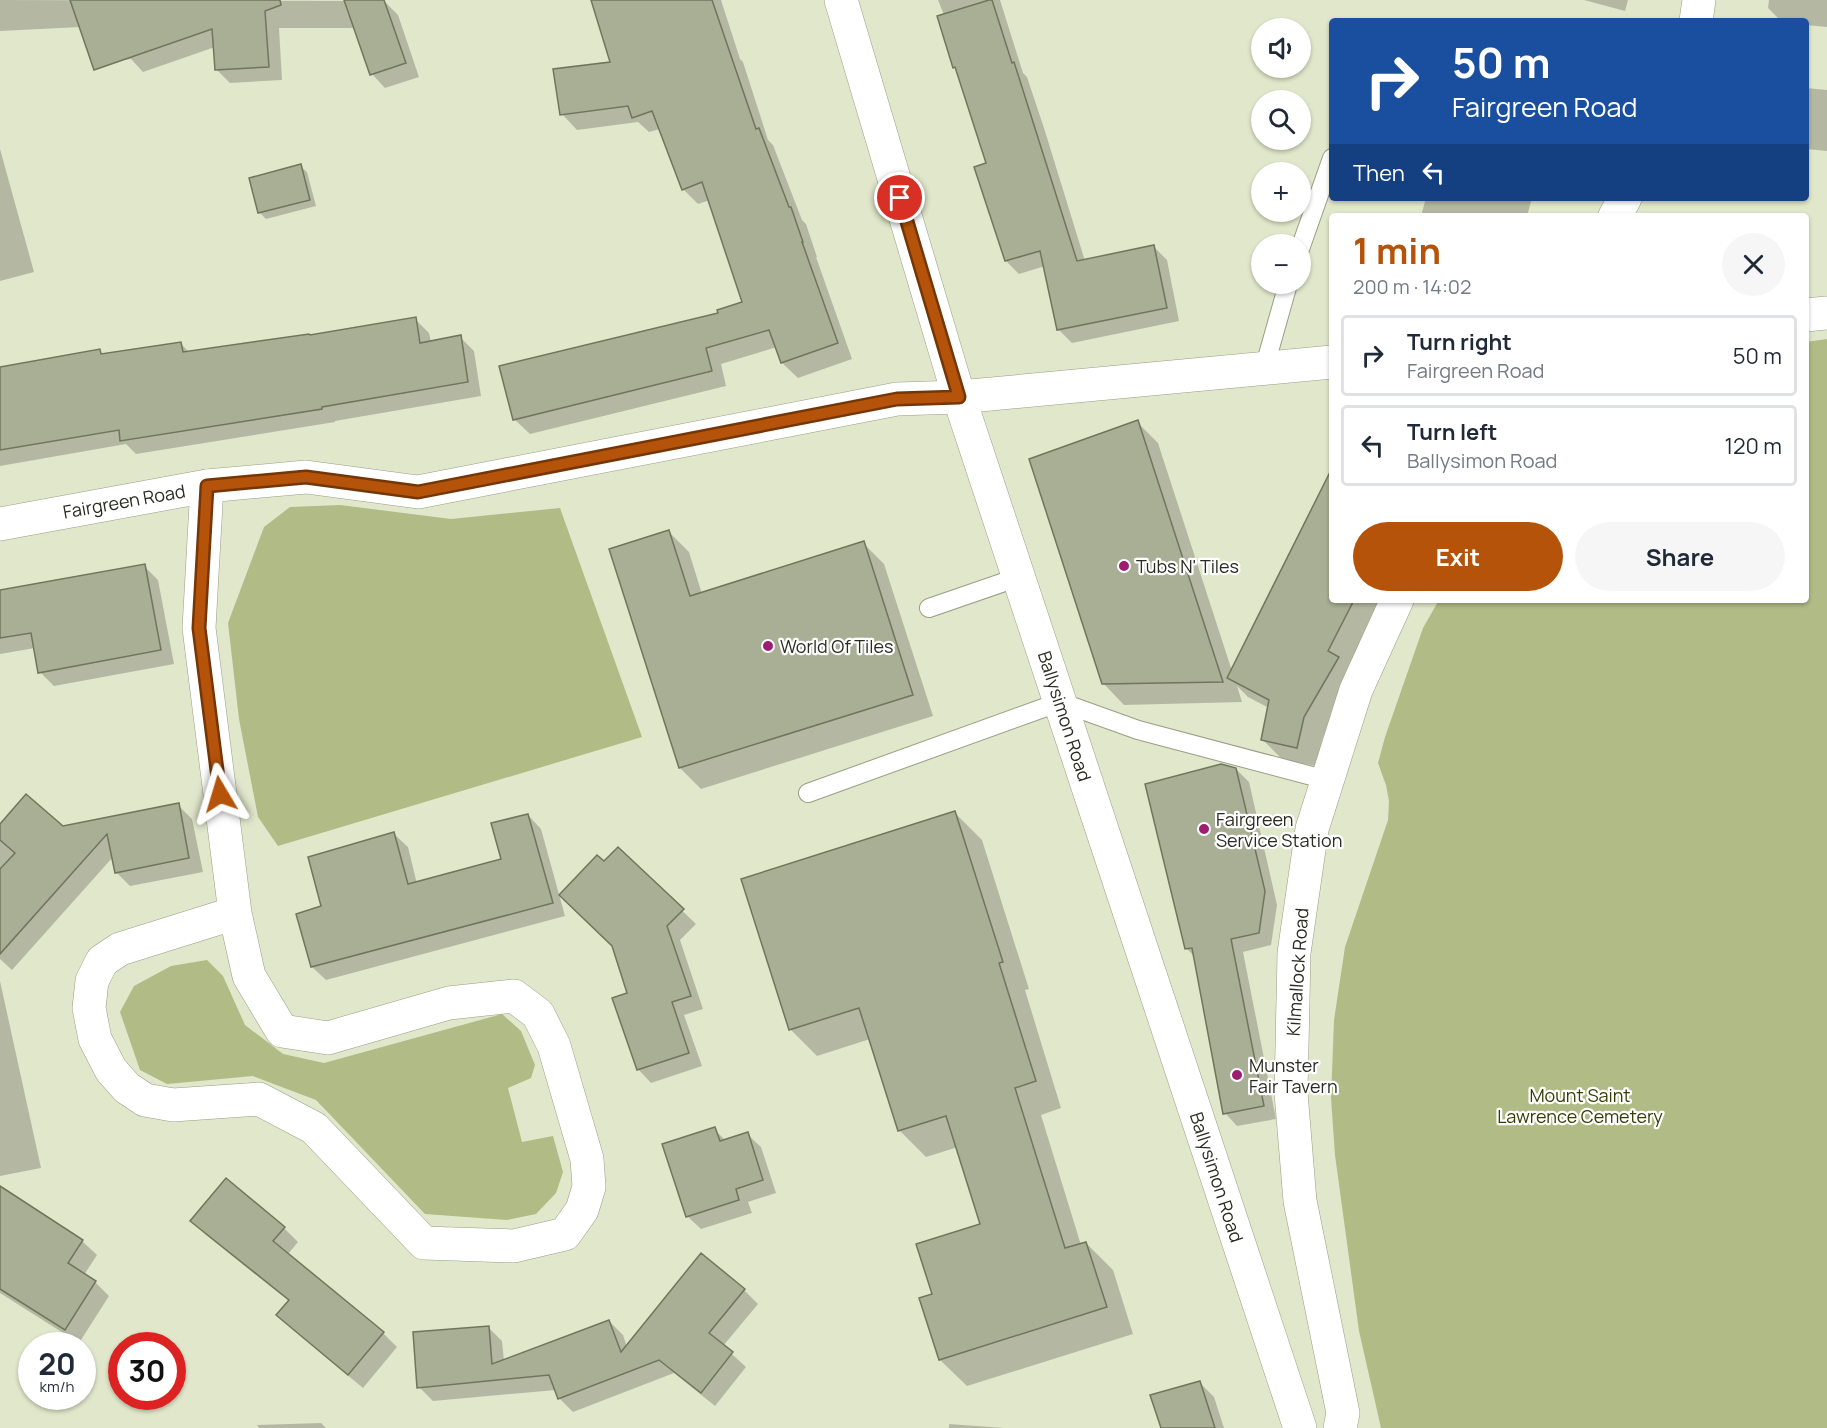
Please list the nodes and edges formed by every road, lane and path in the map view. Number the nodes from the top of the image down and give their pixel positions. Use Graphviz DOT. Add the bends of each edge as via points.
graph roads {
  1 [pos="841,0"];
  2 [pos="1699,0"];
  3 [pos="1696,18"];
  4 [pos="1329,167"];
  5 [pos="1305,234"];
  6 [pos="1285,294"];
  7 [pos="1827,313"];
  8 [pos="1809,315"];
  9 [pos="1329,362"];
  10 [pos="1264,369"];
  11 [pos="959,397"];
  12 [pos="207,486"];
  13 [pos="0,524"];
  14 [pos="1019,577"];
  15 [pos="1397,603"];
  16 [pos="929,608"];
  17 [pos="1060,702"];
  18 [pos="1327,780"];
  19 [pos="808,793"];
  20 [pos="235,913"];
  21 [pos="1300,1428"];
  22 [pos="1340,1428"];
  1 -- 11 [label="street, Ballysimon Road"];
  2 -- 3 [label="street"];
  4 -- 5 [label="lane"];
  6 -- 10 [label="lane"];
  7 -- 8 [label="street"];
  9 -- 10 [label="street, Fairgreen Road"];
  10 -- 11 [label="street, Fairgreen Road"];
  11 -- 12 [label="street, Fairgreen Road" via="897,399 418,492 306,477"];
  11 -- 14 [label="street, Ballysimon Road"];
  12 -- 13 [label="street, Fairgreen Road"];
  12 -- 20 [label="street" via="199,628"];
  14 -- 16 [label="lane"];
  14 -- 17 [label="street, Ballysimon Road"];
  15 -- 18 [label="street, Kilmallock Road" via="1356,690"];
  17 -- 18 [label="lane" via="1138,730"];
  17 -- 19 [label="lane"];
  17 -- 21 [label="street, Ballysimon Road"];
  18 -- 22 [label="street, Kilmallock Road" via="1312,829 1294,953 1291,1093 1300,1201 1343,1413"];
  20 -- 20 [label="street" via="249,976 282,1031 328,1038 449,1003 514,996 538,1014 554,1046 587,1160 589,1187 582,1210 565,1234 514,1246 424,1243 315,1128 268,1103 259,1099 173,1105 145,1100 127,1088 111,1070 95,1039 89,1008 92,981 102,961 120,950"];
}
